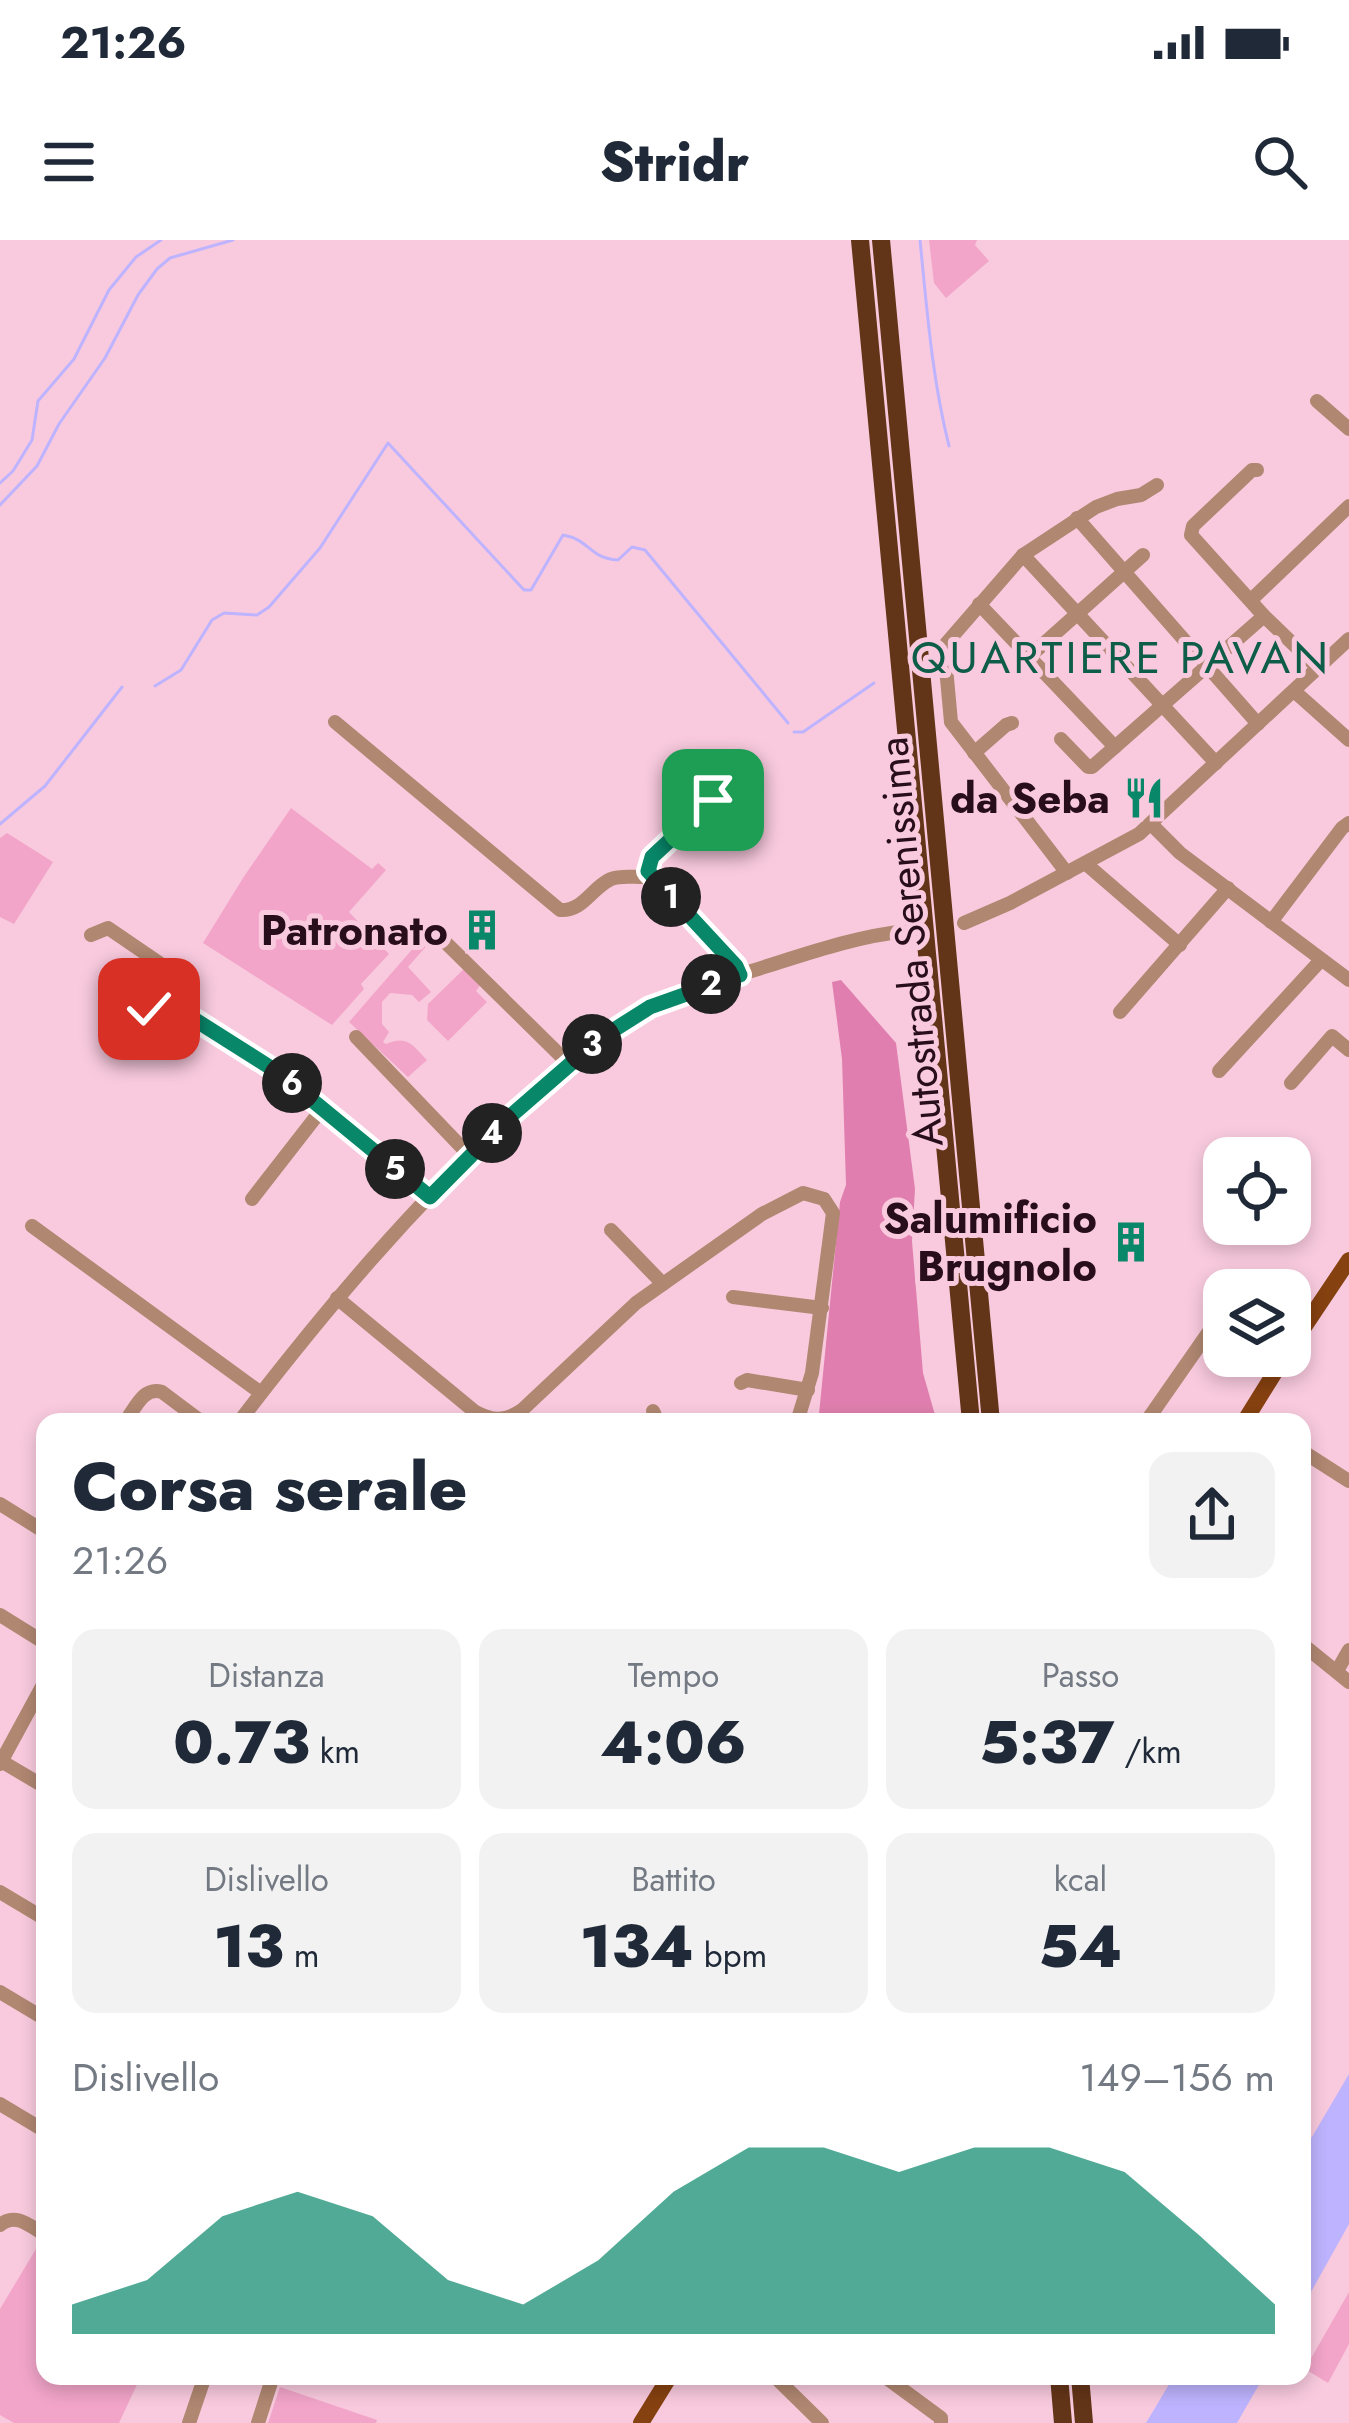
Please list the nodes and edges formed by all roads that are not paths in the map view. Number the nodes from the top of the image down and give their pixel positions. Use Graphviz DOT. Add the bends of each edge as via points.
graph roads {
  1 [pos="860,240"];
  2 [pos="881,240"];
  3 [pos="1317,401"];
  4 [pos="1349,429"];
  5 [pos="1258,470"];
  6 [pos="1157,485"];
  7 [pos="1349,506"];
  8 [pos="1077,518"];
  9 [pos="1023,555"];
  10 [pos="1143,555"];
  11 [pos="1124,572"];
  12 [pos="1252,600"];
  13 [pos="980,604"];
  14 [pos="1077,614"];
  15 [pos="1264,616"];
  16 [pos="1349,639"];
  17 [pos="1030,656"];
  18 [pos="1207,666"];
  19 [pos="1314,672"];
  20 [pos="1294,691"];
  21 [pos="1162,706"];
  22 [pos="335,722"];
  23 [pos="1012,724"];
  24 [pos="1258,724"];
  25 [pos="1061,739"];
  26 [pos="1349,740"];
  27 [pos="1115,747"];
  28 [pos="974,753"];
  29 [pos="1216,763"];
  30 [pos="719,794"];
  31 [pos="1349,823"];
  32 [pos="1150,824"];
  33 [pos="1085,863"];
  34 [pos="1067,873"];
  35 [pos="651,876"];
  36 [pos="1228,888"];
  37 [pos="1271,922"];
  38 [pos="964,923"];
  39 [pos="906,931"];
  40 [pos="91,935"];
  41 [pos="444,940"];
  42 [pos="1180,945"];
  43 [pos="1321,960"];
  44 [pos="740,975"];
  45 [pos="1349,980"];
  46 [pos="1120,1012"];
  47 [pos="356,1037"];
  48 [pos="1349,1050"];
  49 [pos="568,1063"];
  50 [pos="1220,1071"];
  51 [pos="1291,1083"];
  52 [pos="322,1109"];
  53 [pos="469,1155"];
  54 [pos="430,1197"];
  55 [pos="252,1198"];
  56 [pos="32,1226"];
  57 [pos="611,1230"];
  58 [pos="1349,1261"];
  59 [pos="663,1284"];
  60 [pos="337,1298"];
  61 [pos="733,1298"];
  62 [pos="822,1308"];
  63 [pos="1311,1316"];
  64 [pos="1203,1340"];
  65 [pos="1273,1377"];
  66 [pos="741,1383"];
  67 [pos="808,1390"];
  68 [pos="261,1393"];
  69 [pos="132,1413"];
  70 [pos="190,1413"];
  71 [pos="245,1413"];
  72 [pos="466,1413"];
  73 [pos="518,1413"];
  74 [pos="800,1413"];
  75 [pos="970,1413"];
  76 [pos="990,1413"];
  77 [pos="1152,1413"];
  78 [pos="1253,1413"];
  79 [pos="1311,1457"];
  80 [pos="1349,1481"];
  81 [pos="2,1510"];
  82 [pos="36,1527"];
  83 [pos="0,1616"];
  84 [pos="36,1638"];
  85 [pos="1349,1650"];
  86 [pos="1311,1651"];
  87 [pos="1343,1677"];
  88 [pos="36,1698"];
  89 [pos="1,1762"];
  90 [pos="36,1782"];
  91 [pos="0,1892"];
  92 [pos="36,1914"];
  93 [pos="0,1992"];
  94 [pos="36,2014"];
  95 [pos="0,2104"];
  96 [pos="36,2126"];
  97 [pos="5,2221"];
  98 [pos="36,2230"];
  99 [pos="202,2385"];
  100 [pos="270,2385"];
  101 [pos="655,2385"];
  102 [pos="664,2385"];
  103 [pos="783,2385"];
  104 [pos="896,2385"];
  105 [pos="1060,2385"];
  106 [pos="1081,2385"];
  107 [pos="941,2421"];
  108 [pos="189,2423"];
  109 [pos="257,2423"];
  110 [pos="632,2423"];
  111 [pos="641,2423"];
  112 [pos="822,2423"];
  113 [pos="1063,2423"];
  114 [pos="1084,2423"];
  1 -- 75 [label="highway, Autostrada Serenissima"];
  2 -- 76 [label="highway, Autostrada Serenissima"];
  3 -- 4 [label="street"];
  5 -- 12 [label="street" via="1191,531"];
  6 -- 8 [label="street"];
  7 -- 12 [label="street"];
  8 -- 9 [label="street"];
  8 -- 11 [label="street"];
  9 -- 13 [label="street"];
  9 -- 14 [label="street"];
  10 -- 11 [label="street"];
  11 -- 14 [label="street"];
  11 -- 18 [label="street"];
  12 -- 15 [label="street"];
  13 -- 17 [label="street"];
  13 -- 28 [label="street" via="944,651 951,722"];
  14 -- 17 [label="street"];
  14 -- 21 [label="street"];
  15 -- 18 [label="street"];
  15 -- 19 [label="street"];
  16 -- 19 [label="street"];
  17 -- 27 [label="street"];
  18 -- 21 [label="street"];
  18 -- 24 [label="street"];
  19 -- 20 [label="street"];
  20 -- 24 [label="street"];
  20 -- 26 [label="street"];
  21 -- 27 [label="street"];
  21 -- 29 [label="street"];
  22 -- 35 [label="street" via="560,910 573,910 609,880"];
  23 -- 28 [label="street"];
  24 -- 29 [label="street"];
  25 -- 27 [label="street" via="1088,767"];
  28 -- 34 [label="street"];
  29 -- 32 [label="street"];
  30 -- 35 [label="street" via="652,857"];
  31 -- 37 [label="street"];
  32 -- 33 [label="street"];
  32 -- 36 [label="street"];
  33 -- 34 [label="street"];
  33 -- 42 [label="street"];
  34 -- 38 [label="street"];
  35 -- 44 [label="street"];
  36 -- 37 [label="street"];
  36 -- 42 [label="street"];
  37 -- 43 [label="street"];
  39 -- 44 [label="street"];
  40 -- 52 [label="street" via="108,928 172,971 154,1003 279,1073"];
  41 -- 49 [label="street"];
  42 -- 46 [label="street"];
  43 -- 45 [label="street"];
  43 -- 50 [label="street"];
  44 -- 49 [label="street" via="650,1007"];
  47 -- 53 [label="street"];
  48 -- 51 [label="street" via="1332,1036"];
  49 -- 53 [label="street"];
  52 -- 54 [label="street"];
  52 -- 55 [label="street"];
  53 -- 54 [label="street"];
  54 -- 60 [label="street"];
  56 -- 68 [label="street"];
  57 -- 59 [label="street"];
  58 -- 63 [label="main road"];
  59 -- 62 [label="street" via="803,1193 820,1196 833,1213"];
  59 -- 73 [label="street"];
  60 -- 68 [label="street"];
  60 -- 72 [label="street"];
  61 -- 62 [label="street"];
  62 -- 67 [label="street"];
  64 -- 77 [label="street"];
  65 -- 78 [label="main road"];
  66 -- 67 [label="street"];
  67 -- 74 [label="street"];
  68 -- 71 [label="street"];
  69 -- 70 [label="street" via="154,1390"];
  79 -- 80 [label="street"];
  81 -- 82 [label="street"];
  83 -- 84 [label="street"];
  85 -- 87 [label="street"];
  86 -- 87 [label="street"];
  88 -- 89 [label="street"];
  89 -- 90 [label="street"];
  91 -- 92 [label="street"];
  93 -- 94 [label="street"];
  95 -- 96 [label="street"];
  97 -- 98 [label="street"];
  99 -- 108 [label="street"];
  100 -- 109 [label="street"];
  101 -- 110 [label="main road"];
  102 -- 111 [label="main road"];
  103 -- 112 [label="street"];
  104 -- 107 [label="street"];
  105 -- 113 [label="highway"];
  106 -- 114 [label="highway"];
}
